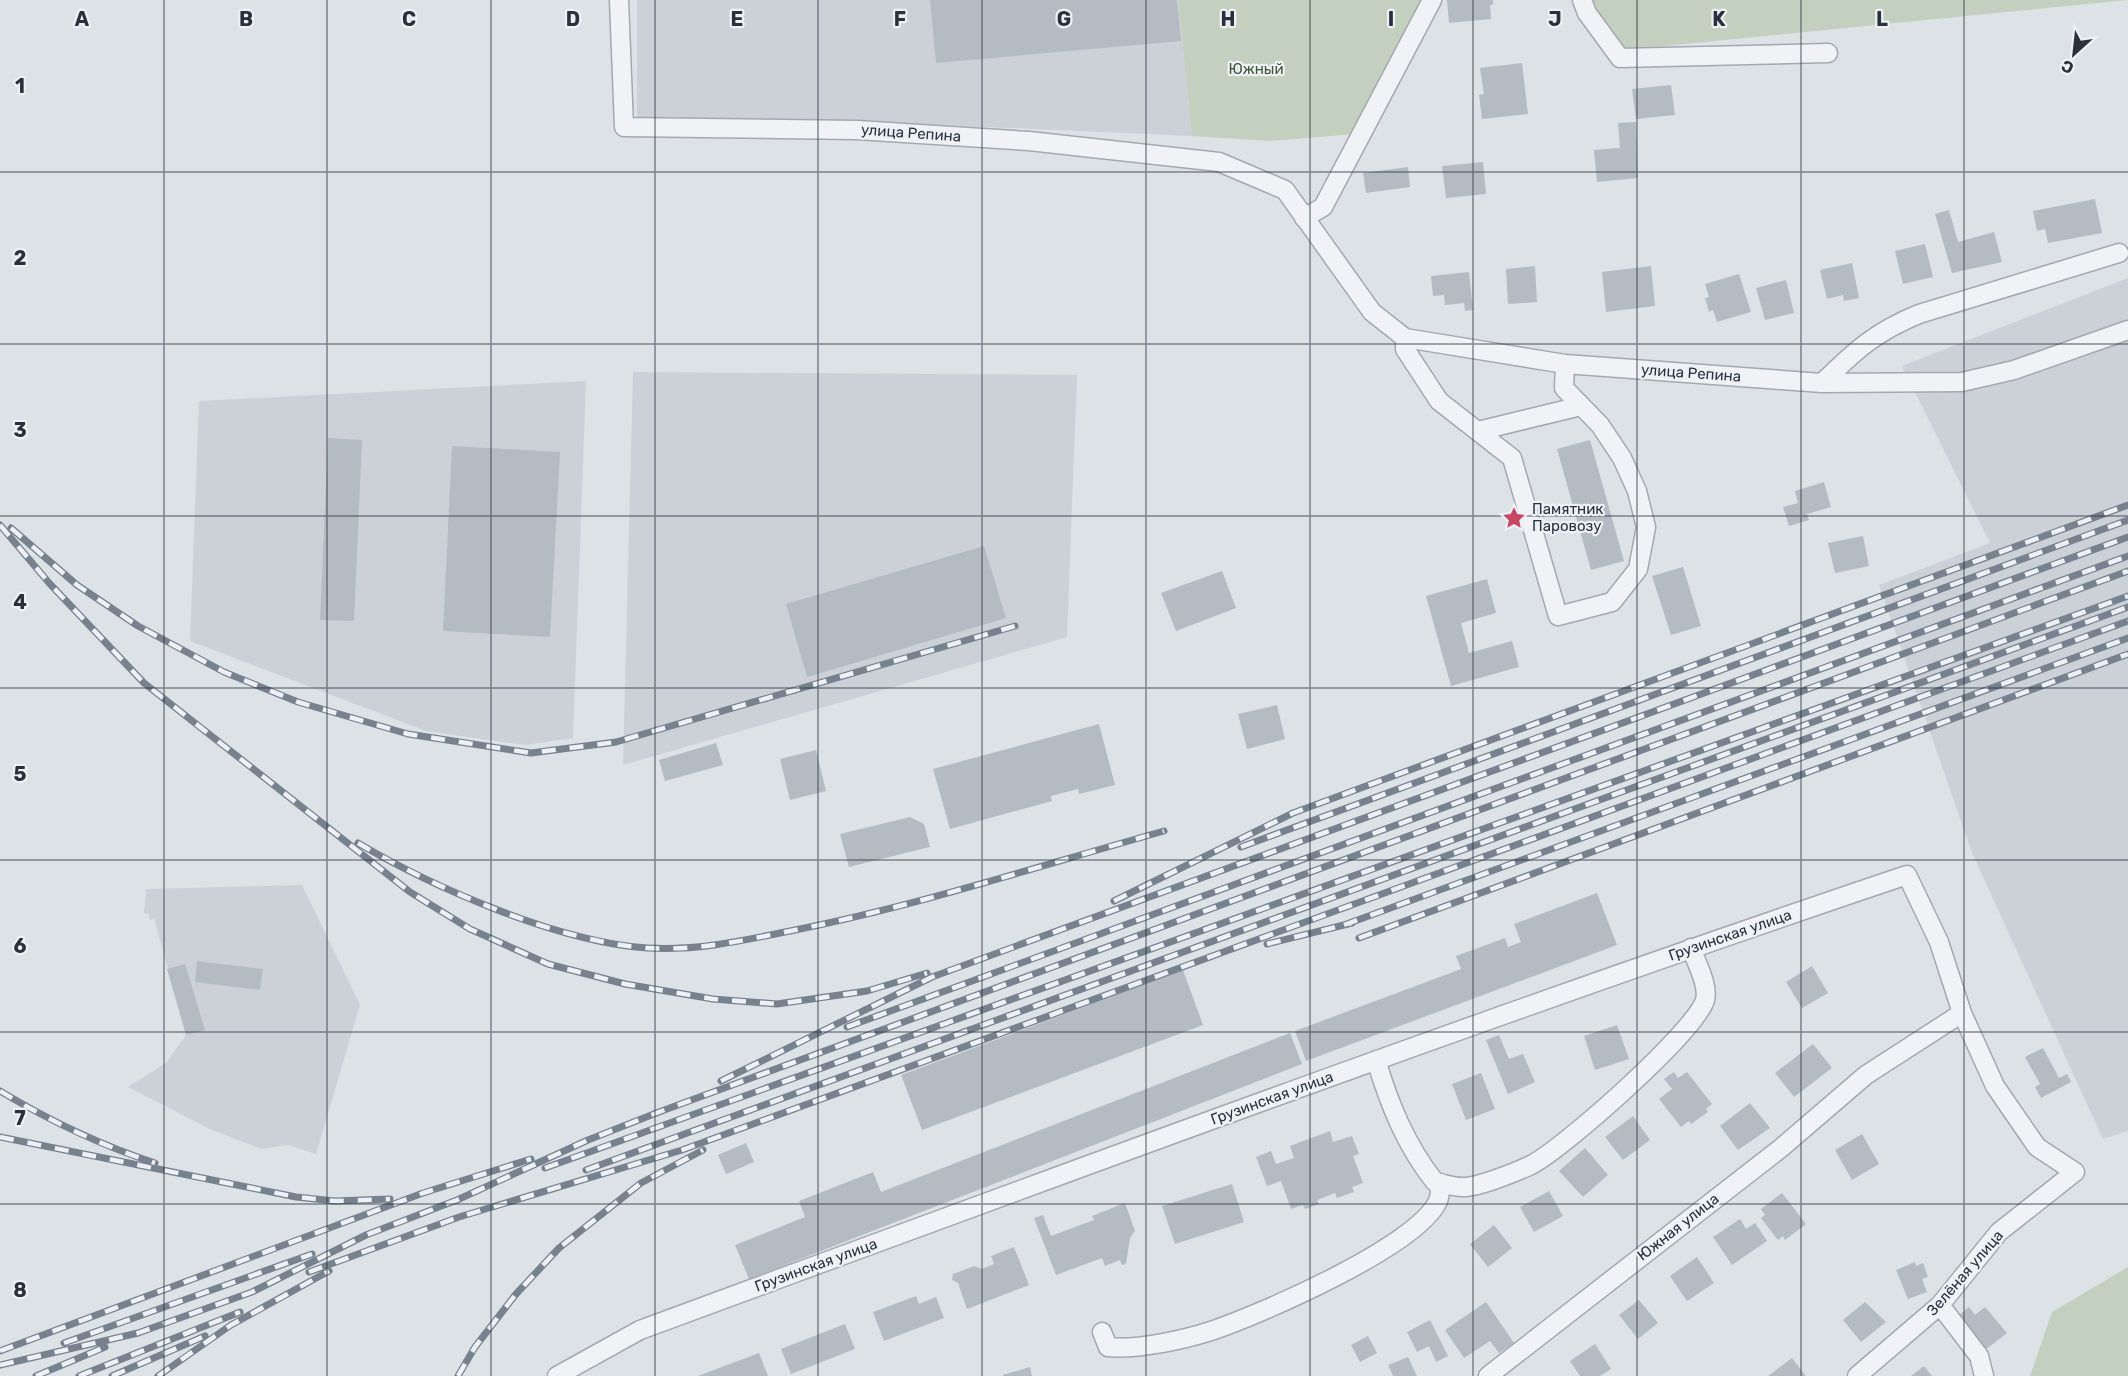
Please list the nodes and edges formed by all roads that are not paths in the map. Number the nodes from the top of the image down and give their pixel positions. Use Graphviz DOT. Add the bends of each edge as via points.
graph roads {
  1 [pos="619,0"];
  2 [pos="1432,0"];
  3 [pos="1581,0"];
  4 [pos="1828,53"];
  5 [pos="1305,218"];
  6 [pos="2119,253"];
  7 [pos="2128,330"];
  8 [pos="1405,338"];
  9 [pos="1565,364"];
  10 [pos="1822,384"];
  11 [pos="1581,406"];
  12 [pos="1478,431"];
  13 [pos="1690,948"];
  14 [pos="1962,1013"];
  15 [pos="1376,1060"];
  16 [pos="1442,1183"];
  17 [pos="1940,1305"];
  18 [pos="1101,1332"];
  19 [pos="561,1376"];
  20 [pos="1488,1376"];
  21 [pos="1857,1376"];
  22 [pos="1984,1376"];
  1 -- 5 [label="street, улица Репина" via="624,127 857,130 1029,141 1219,162 1285,190"];
  2 -- 5 [label="street" via="1323,207"];
  3 -- 4 [label="street" via="1620,58"];
  5 -- 8 [label="street, улица Репина" via="1372,312"];
  6 -- 10 [label="street" via="1892,325 1865,342"];
  7 -- 10 [label="street, улица Репина" via="2014,370 1962,382"];
  8 -- 9 [label="street, улица Репина"];
  8 -- 12 [label="street" via="1405,349 1439,400"];
  9 -- 10 [label="street, улица Репина"];
  9 -- 11 [label="street" via="1564,388"];
  11 -- 12 [label="street"];
  11 -- 12 [label="street" via="1600,425 1622,458 1637,491 1646,527 1638,569 1612,602 1558,616 1512,458"];
  13 -- 14 [label="street, Грузинская улица" via="1907,875 1939,942"];
  13 -- 15 [label="street, Грузинская улица"];
  13 -- 16 [label="street" via="1706,998 1695,1021 1664,1053 1555,1149 1531,1165 1463,1187"];
  14 -- 17 [label="street, Зелёная улица" via="1995,1086 2037,1147 2075,1172 1999,1232"];
  14 -- 20 [label="street, Южная улица" via="1866,1075 1781,1148"];
  15 -- 16 [label="street" via="1389,1102 1419,1163 1435,1182"];
  15 -- 19 [label="street, Грузинская улица" via="640,1330"];
  16 -- 18 [label="street" via="1438,1202 1419,1224 1330,1281 1211,1331 1125,1349 1108,1347"];
  17 -- 21 [label="street, Зелёная улица"];
  17 -- 22 [label="street" via="1978,1356"];
}
